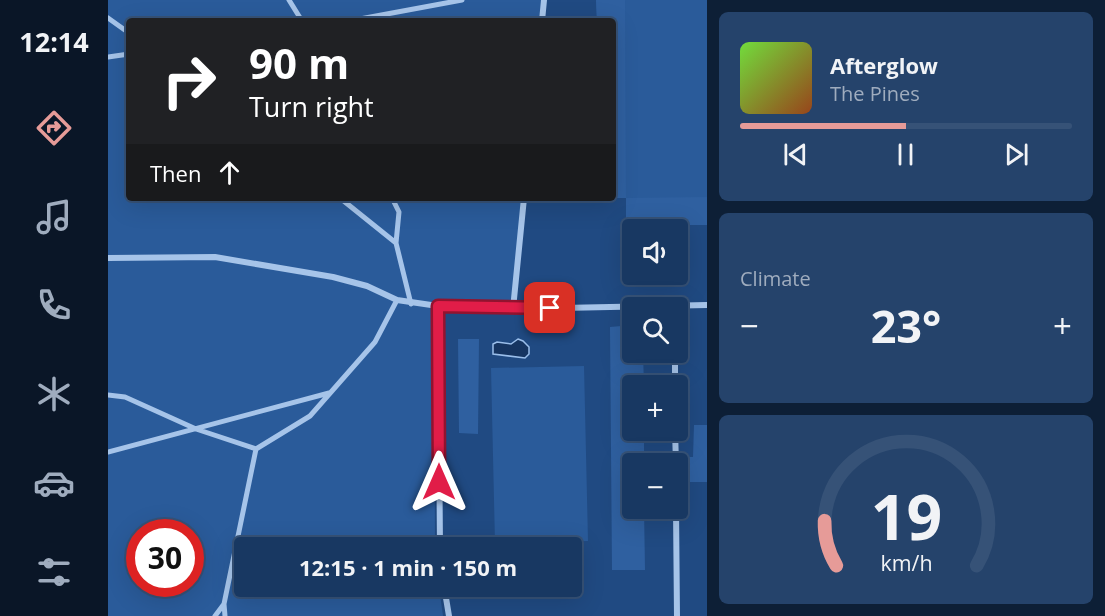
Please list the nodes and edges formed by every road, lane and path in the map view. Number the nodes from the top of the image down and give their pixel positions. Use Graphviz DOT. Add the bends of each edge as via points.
graph roads {
  1 [pos="289,0"];
  2 [pos="462,0"];
  3 [pos="544,0"];
  4 [pos="108,18"];
  5 [pos="300,18"];
  6 [pos="365,18"];
  7 [pos="542,18"];
  8 [pos="126,31"];
  9 [pos="126,54"];
  10 [pos="108,57"];
  11 [pos="344,201"];
  12 [pos="393,201"];
  13 [pos="524,201"];
  14 [pos="396,243"];
  15 [pos="108,258"];
  16 [pos="397,300"];
  17 [pos="411,304"];
  18 [pos="707,305"];
  19 [pos="438,306"];
  20 [pos="688,306"];
  21 [pos="622,307"];
  22 [pos="513,309"];
  23 [pos="331,393"];
  24 [pos="108,395"];
  25 [pos="196,429"];
  26 [pos="256,449"];
  27 [pos="108,452"];
  28 [pos="676,519"];
  29 [pos="440,537"];
  30 [pos="446,597"];
  31 [pos="224,604"];
  32 [pos="214,616"];
  33 [pos="225,616"];
  34 [pos="449,616"];
  35 [pos="676,616"];
  1 -- 5 [label="street"];
  2 -- 6 [label="street"];
  3 -- 7 [label="street"];
  4 -- 8 [label="street"];
  9 -- 10 [label="street"];
  11 -- 14 [label="street"];
  12 -- 14 [label="street" via="399,213"];
  13 -- 22 [label="street"];
  14 -- 17 [label="street"];
  15 -- 16 [label="street" via="214,257 333,277 367,286"];
  16 -- 17 [label="street"];
  16 -- 23 [label="street" via="375,342"];
  17 -- 19 [label="street"];
  18 -- 20 [label="street"];
  19 -- 22 [label="street"];
  19 -- 29 [label="street"];
  21 -- 22 [label="street"];
  23 -- 25 [label="street"];
  23 -- 26 [label="street" via="310,416"];
  24 -- 25 [label="street" via="125,397"];
  25 -- 26 [label="street"];
  25 -- 27 [label="street"];
  26 -- 31 [label="street"];
  28 -- 35 [label="street"];
  30 -- 34 [label="street"];
  31 -- 32 [label="street"];
  31 -- 33 [label="street"];
}
